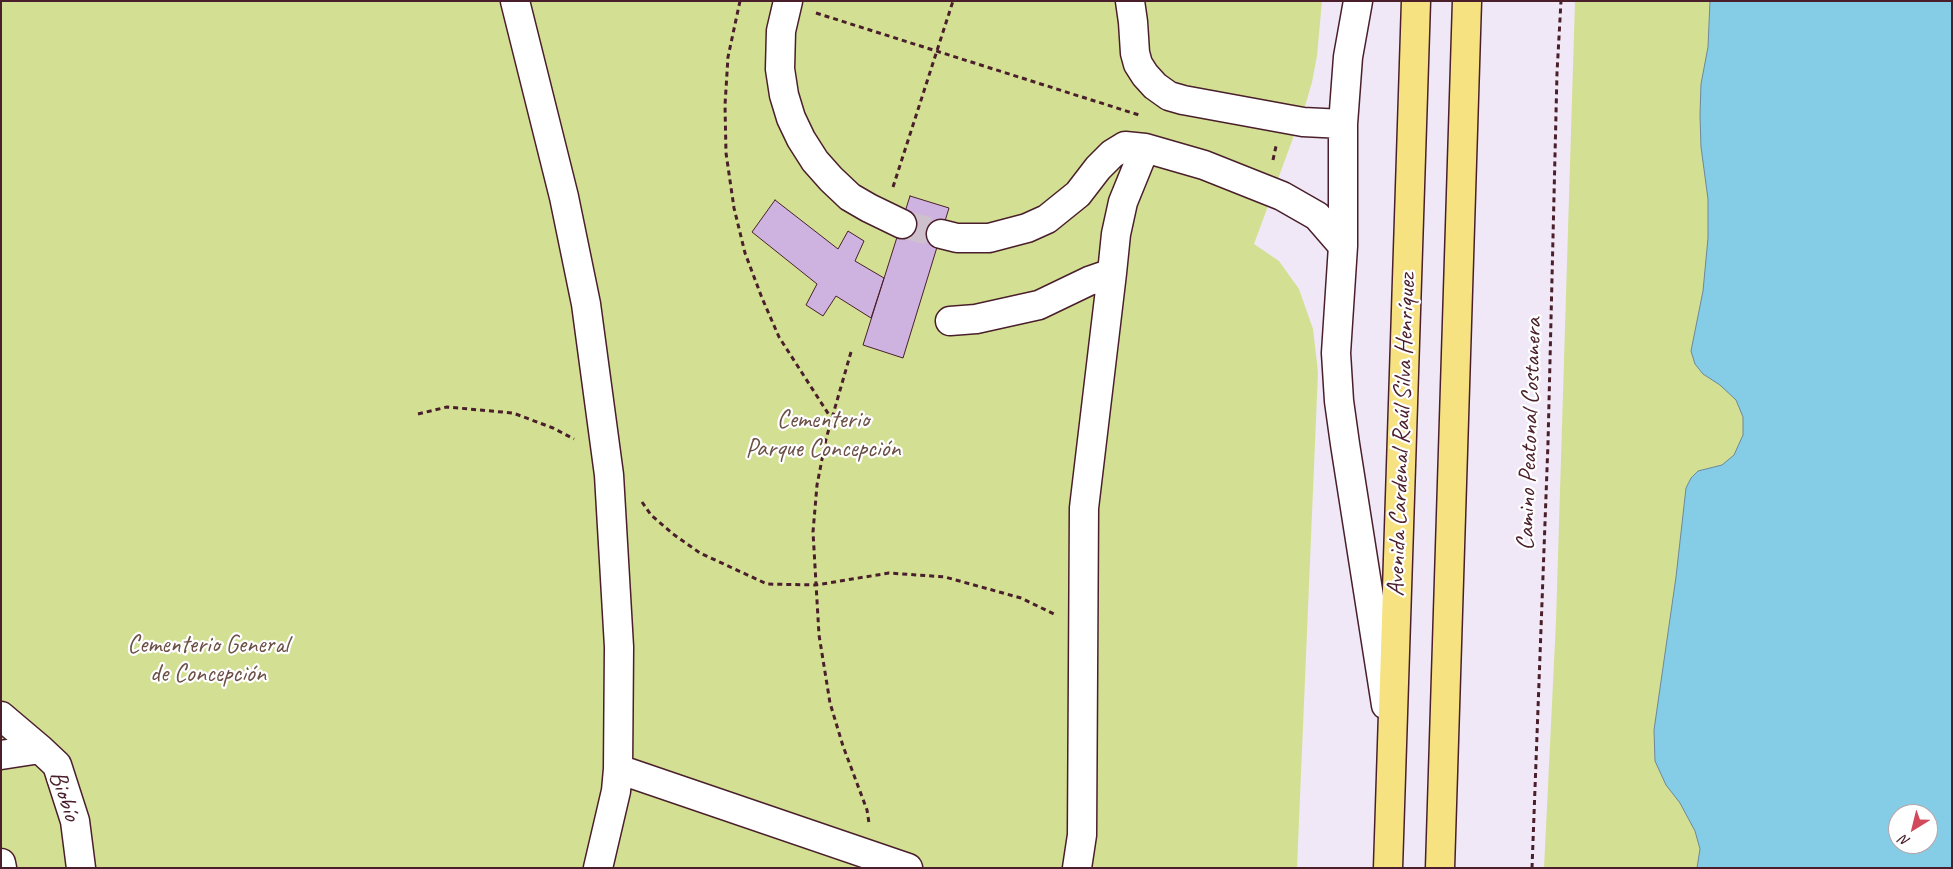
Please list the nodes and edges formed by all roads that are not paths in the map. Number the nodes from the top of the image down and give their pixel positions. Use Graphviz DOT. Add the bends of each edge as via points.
graph roads {
  1 [pos="514,1"];
  2 [pos="1351,1"];
  3 [pos="1358,1"];
  4 [pos="1416,1"];
  5 [pos="1467,1"];
  6 [pos="784,2"];
  7 [pos="1131,2"];
  8 [pos="1348,57"];
  9 [pos="1343,124"];
  10 [pos="1145,148"];
  11 [pos="893,220"];
  12 [pos="941,234"];
  13 [pos="1343,246"];
  14 [pos="1112,273"];
  15 [pos="950,321"];
  16 [pos="1,716"];
  17 [pos="1392,747"];
  18 [pos="40,749"];
  19 [pos="1,755"];
  20 [pos="618,768"];
  21 [pos="1,863"];
  22 [pos="2,868"];
  23 [pos="81,868"];
  24 [pos="598,868"];
  25 [pos="908,868"];
  26 [pos="1078,868"];
  27 [pos="1388,868"];
  28 [pos="1440,868"];
  1 -- 20 [label="lane" via="564,197 586,304 607,459 619,647"];
  2 -- 8 [label="lane"];
  3 -- 8 [label="lane"];
  4 -- 17 [label="main road, Avenida Cardenal Raúl Silva Henríquez"];
  5 -- 28 [label="main road, Avenida Cardenal Raúl Silva Henríquez"];
  6 -- 11 [label="lane" via="780,70 784,95 800,138 815,161 850,196"];
  7 -- 9 [label="lane" via="1138,64 1155,86 1169,96 1303,122"];
  8 -- 9 [label="lane"];
  9 -- 13 [label="lane"];
  10 -- 12 [label="lane" via="1126,146 1112,154 1062,209 1027,228 989,238 957,238"];
  10 -- 13 [label="lane" via="1204,165 1282,196 1317,216"];
  10 -- 14 [label="lane" via="1123,202"];
  13 -- 17 [label="lane" via="1336,353 1339,401"];
  14 -- 15 [label="lane" via="1039,305 976,319"];
  14 -- 26 [label="lane" via="1084,508 1082,835"];
  16 -- 18 [label="lane, Biobío"];
  17 -- 27 [label="main road, Avenida Cardenal Raúl Silva Henríquez"];
  18 -- 19 [label="lane"];
  18 -- 23 [label="lane, Biobío" via="57,765 75,821"];
  20 -- 24 [label="lane" via="616,791"];
  20 -- 25 [label="lane"];
  21 -- 22 [label="lane"];
}
